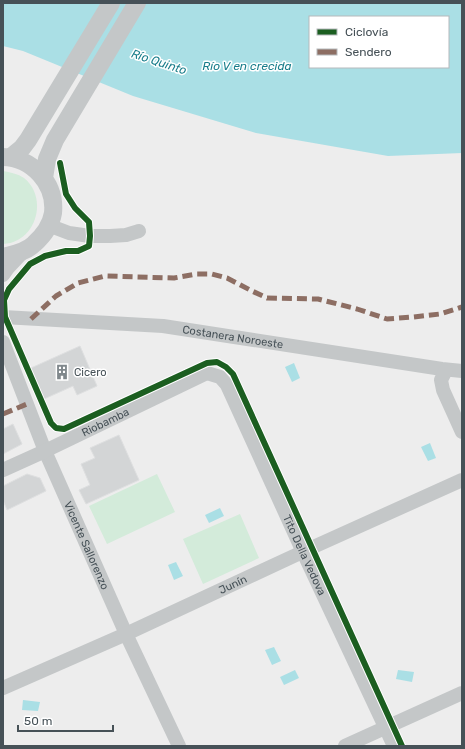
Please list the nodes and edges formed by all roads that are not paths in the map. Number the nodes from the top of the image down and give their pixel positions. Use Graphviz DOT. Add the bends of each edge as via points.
graph roads {
  1 [pos="111,3"];
  2 [pos="137,3"];
  3 [pos="7,157"];
  4 [pos="44,178"];
  5 [pos="48,225"];
  6 [pos="139,231"];
  7 [pos="25,250"];
  8 [pos="3,257"];
  9 [pos="3,275"];
  10 [pos="3,317"];
  11 [pos="3,342"];
  12 [pos="446,370"];
  13 [pos="462,371"];
  14 [pos="207,373"];
  15 [pos="462,432"];
  16 [pos="45,452"];
  17 [pos="3,470"];
  18 [pos="462,480"];
  19 [pos="303,552"];
  20 [pos="126,634"];
  21 [pos="3,688"];
  22 [pos="462,693"];
  23 [pos="386,728"];
  24 [pos="179,746"];
  25 [pos="345,746"];
  26 [pos="394,746"];
  1 -- 3 [label="street" via="22,148"];
  2 -- 4 [label="street" via="55,140 47,159"];
  3 -- 4 [label="street" via="25,162"];
  4 -- 5 [label="street" via="52,199 52,213"];
  5 -- 6 [label="street" via="90,236 126,235"];
  5 -- 7 [label="street" via="34,245"];
  7 -- 8 [label="street"];
  7 -- 9 [label="street"];
  10 -- 12 [label="street, Costanera Noroeste" via="163,326"];
  11 -- 16 [label="street, Vicente Sallorenzo"];
  12 -- 13 [label="street, Costanera Noroeste"];
  12 -- 15 [label="street" via="441,380 443,390"];
  14 -- 16 [label="street, Riobamba"];
  14 -- 19 [label="street, Tito Della Vedova" via="220,377 227,385"];
  16 -- 17 [label="street, Riobamba"];
  16 -- 20 [label="street, Vicente Sallorenzo"];
  18 -- 19 [label="street, Junín"];
  19 -- 20 [label="street, Junín"];
  19 -- 23 [label="street, Tito Della Vedova"];
  20 -- 21 [label="street, Junín"];
  20 -- 24 [label="street, Vicente Sallorenzo"];
  22 -- 23 [label="street"];
  23 -- 25 [label="street"];
  23 -- 26 [label="street, Tito Della Vedova"];
}
